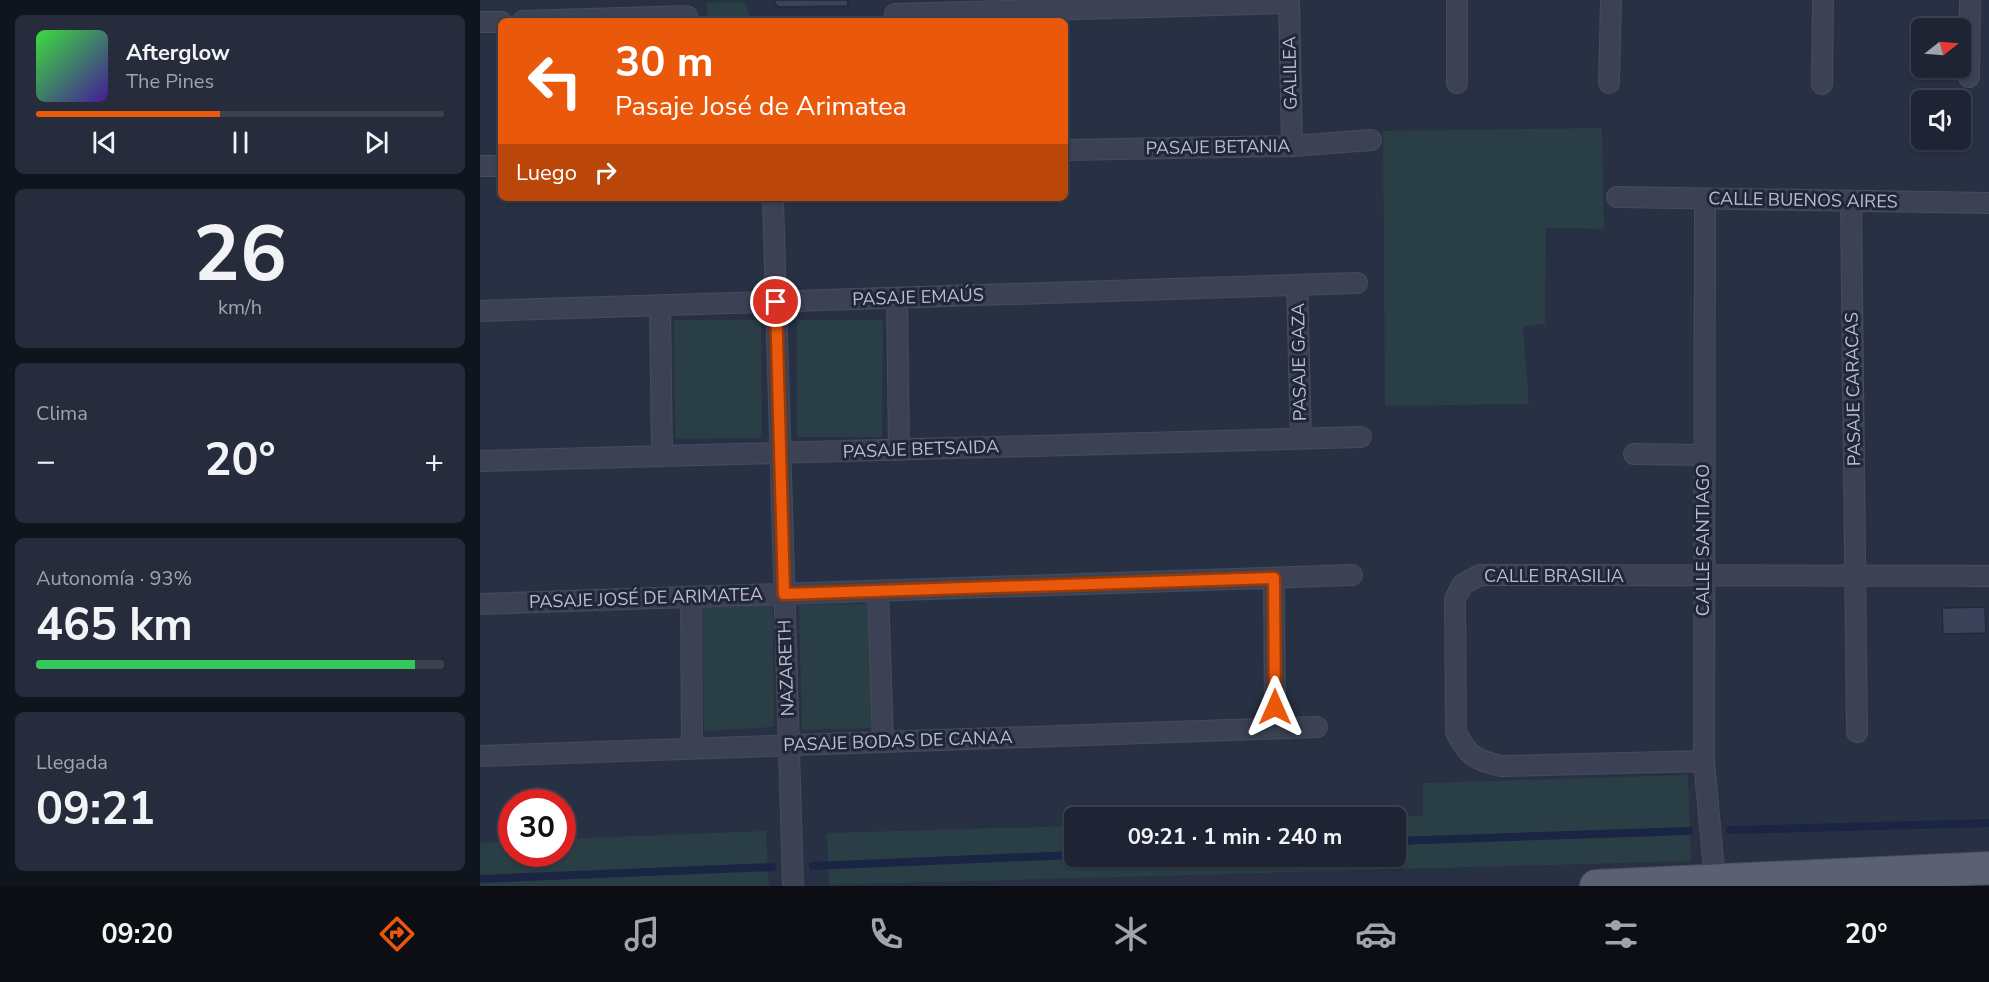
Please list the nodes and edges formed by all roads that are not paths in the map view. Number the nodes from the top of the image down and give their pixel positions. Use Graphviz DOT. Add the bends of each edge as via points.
graph roads {
  1 [pos="1457,0"];
  2 [pos="1611,0"];
  3 [pos="1823,0"];
  4 [pos="1970,0"];
  5 [pos="1289,1"];
  6 [pos="687,12"];
  7 [pos="895,12"];
  8 [pos="578,18"];
  9 [pos="1970,18"];
  10 [pos="480,22"];
  11 [pos="498,22"];
  12 [pos="1457,83"];
  13 [pos="1609,83"];
  14 [pos="1822,84"];
  15 [pos="1371,140"];
  16 [pos="1292,147"];
  17 [pos="1068,150"];
  18 [pos="480,166"];
  19 [pos="498,166"];
  20 [pos="1617,197"];
  21 [pos="1705,199"];
  22 [pos="773,201"];
  23 [pos="1851,201"];
  24 [pos="1989,203"];
  25 [pos="1357,283"];
  26 [pos="1297,285"];
  27 [pos="897,298"];
  28 [pos="776,302"];
  29 [pos="660,306"];
  30 [pos="480,311"];
  31 [pos="1361,437"];
  32 [pos="1301,439"];
  33 [pos="899,450"];
  34 [pos="780,453"];
  35 [pos="1634,454"];
  36 [pos="1703,455"];
  37 [pos="662,456"];
  38 [pos="480,461"];
  39 [pos="1352,575"];
  40 [pos="1702,576"];
  41 [pos="1989,576"];
  42 [pos="1855,577"];
  43 [pos="1274,578"];
  44 [pos="878,591"];
  45 [pos="784,594"];
  46 [pos="692,597"];
  47 [pos="480,604"];
  48 [pos="1317,727"];
  49 [pos="1275,728"];
  50 [pos="1857,732"];
  51 [pos="883,741"];
  52 [pos="789,744"];
  53 [pos="692,748"];
  54 [pos="480,756"];
  55 [pos="1704,761"];
  56 [pos="1989,868"];
  57 [pos="1724,882"];
  58 [pos="793,886"];
  59 [pos="1596,886"];
  1 -- 12 [label="street"];
  2 -- 13 [label="street"];
  3 -- 14 [label="street"];
  4 -- 9 [label="street"];
  5 -- 7 [label="street"];
  5 -- 16 [label="street, GALILEA"];
  6 -- 8 [label="street"];
  10 -- 11 [label="street"];
  15 -- 16 [label="street, PASAJE BETANIA"];
  16 -- 17 [label="street, PASAJE BETANIA"];
  18 -- 19 [label="street"];
  20 -- 21 [label="street, CALLE BUENOS AIRES"];
  21 -- 23 [label="street, CALLE BUENOS AIRES"];
  21 -- 36 [label="street, CALLE SANTIAGO"];
  22 -- 28 [label="street, NAZARETH"];
  23 -- 24 [label="street, CALLE BUENOS AIRES"];
  23 -- 42 [label="street, PASAJE CARACAS"];
  25 -- 26 [label="street, PASAJE EMAÚS"];
  26 -- 27 [label="street, PASAJE EMAÚS"];
  26 -- 32 [label="street, PASAJE GAZA"];
  27 -- 28 [label="street, PASAJE EMAÚS"];
  27 -- 33 [label="street"];
  28 -- 29 [label="street, PASAJE EMAÚS"];
  28 -- 34 [label="street, NAZARETH"];
  29 -- 30 [label="street, PASAJE EMAÚS"];
  29 -- 37 [label="street"];
  31 -- 32 [label="street, PASAJE BETSAIDA"];
  32 -- 33 [label="street, PASAJE BETSAIDA"];
  33 -- 34 [label="street, PASAJE BETSAIDA"];
  34 -- 37 [label="street, PASAJE BETSAIDA"];
  34 -- 45 [label="street, NAZARETH"];
  35 -- 36 [label="street"];
  36 -- 40 [label="street, CALLE SANTIAGO"];
  37 -- 38 [label="street, PASAJE BETSAIDA"];
  39 -- 43 [label="street, PASAJE JOSÉ DE ARIMATEA"];
  40 -- 42 [label="street, CALLE BRASILIA"];
  40 -- 55 [label="street, CALLE SANTIAGO"];
  40 -- 55 [label="street, CALLE BRASILIA" via="1480,575 1463,584 1455,599 1456,732 1466,751 1480,761 1501,766"];
  41 -- 42 [label="street, CALLE BRASILIA"];
  42 -- 50 [label="street, PASAJE CARACAS"];
  43 -- 44 [label="street, PASAJE JOSÉ DE ARIMATEA"];
  43 -- 49 [label="street"];
  44 -- 45 [label="street, PASAJE JOSÉ DE ARIMATEA"];
  44 -- 51 [label="street"];
  45 -- 46 [label="street, PASAJE JOSÉ DE ARIMATEA"];
  45 -- 52 [label="street, NAZARETH"];
  46 -- 47 [label="street, PASAJE JOSÉ DE ARIMATEA"];
  46 -- 53 [label="street"];
  48 -- 49 [label="street, PASAJE BODAS DE CANAA"];
  49 -- 51 [label="street, PASAJE BODAS DE CANAA"];
  51 -- 52 [label="street, PASAJE BODAS DE CANAA"];
  52 -- 53 [label="street, PASAJE BODAS DE CANAA"];
  52 -- 58 [label="street, NAZARETH"];
  53 -- 54 [label="street, PASAJE BODAS DE CANAA"];
  55 -- 57 [label="street, CALLE SANTIAGO"];
  56 -- 57 [label="main road"];
  57 -- 59 [label="main road"];
}
